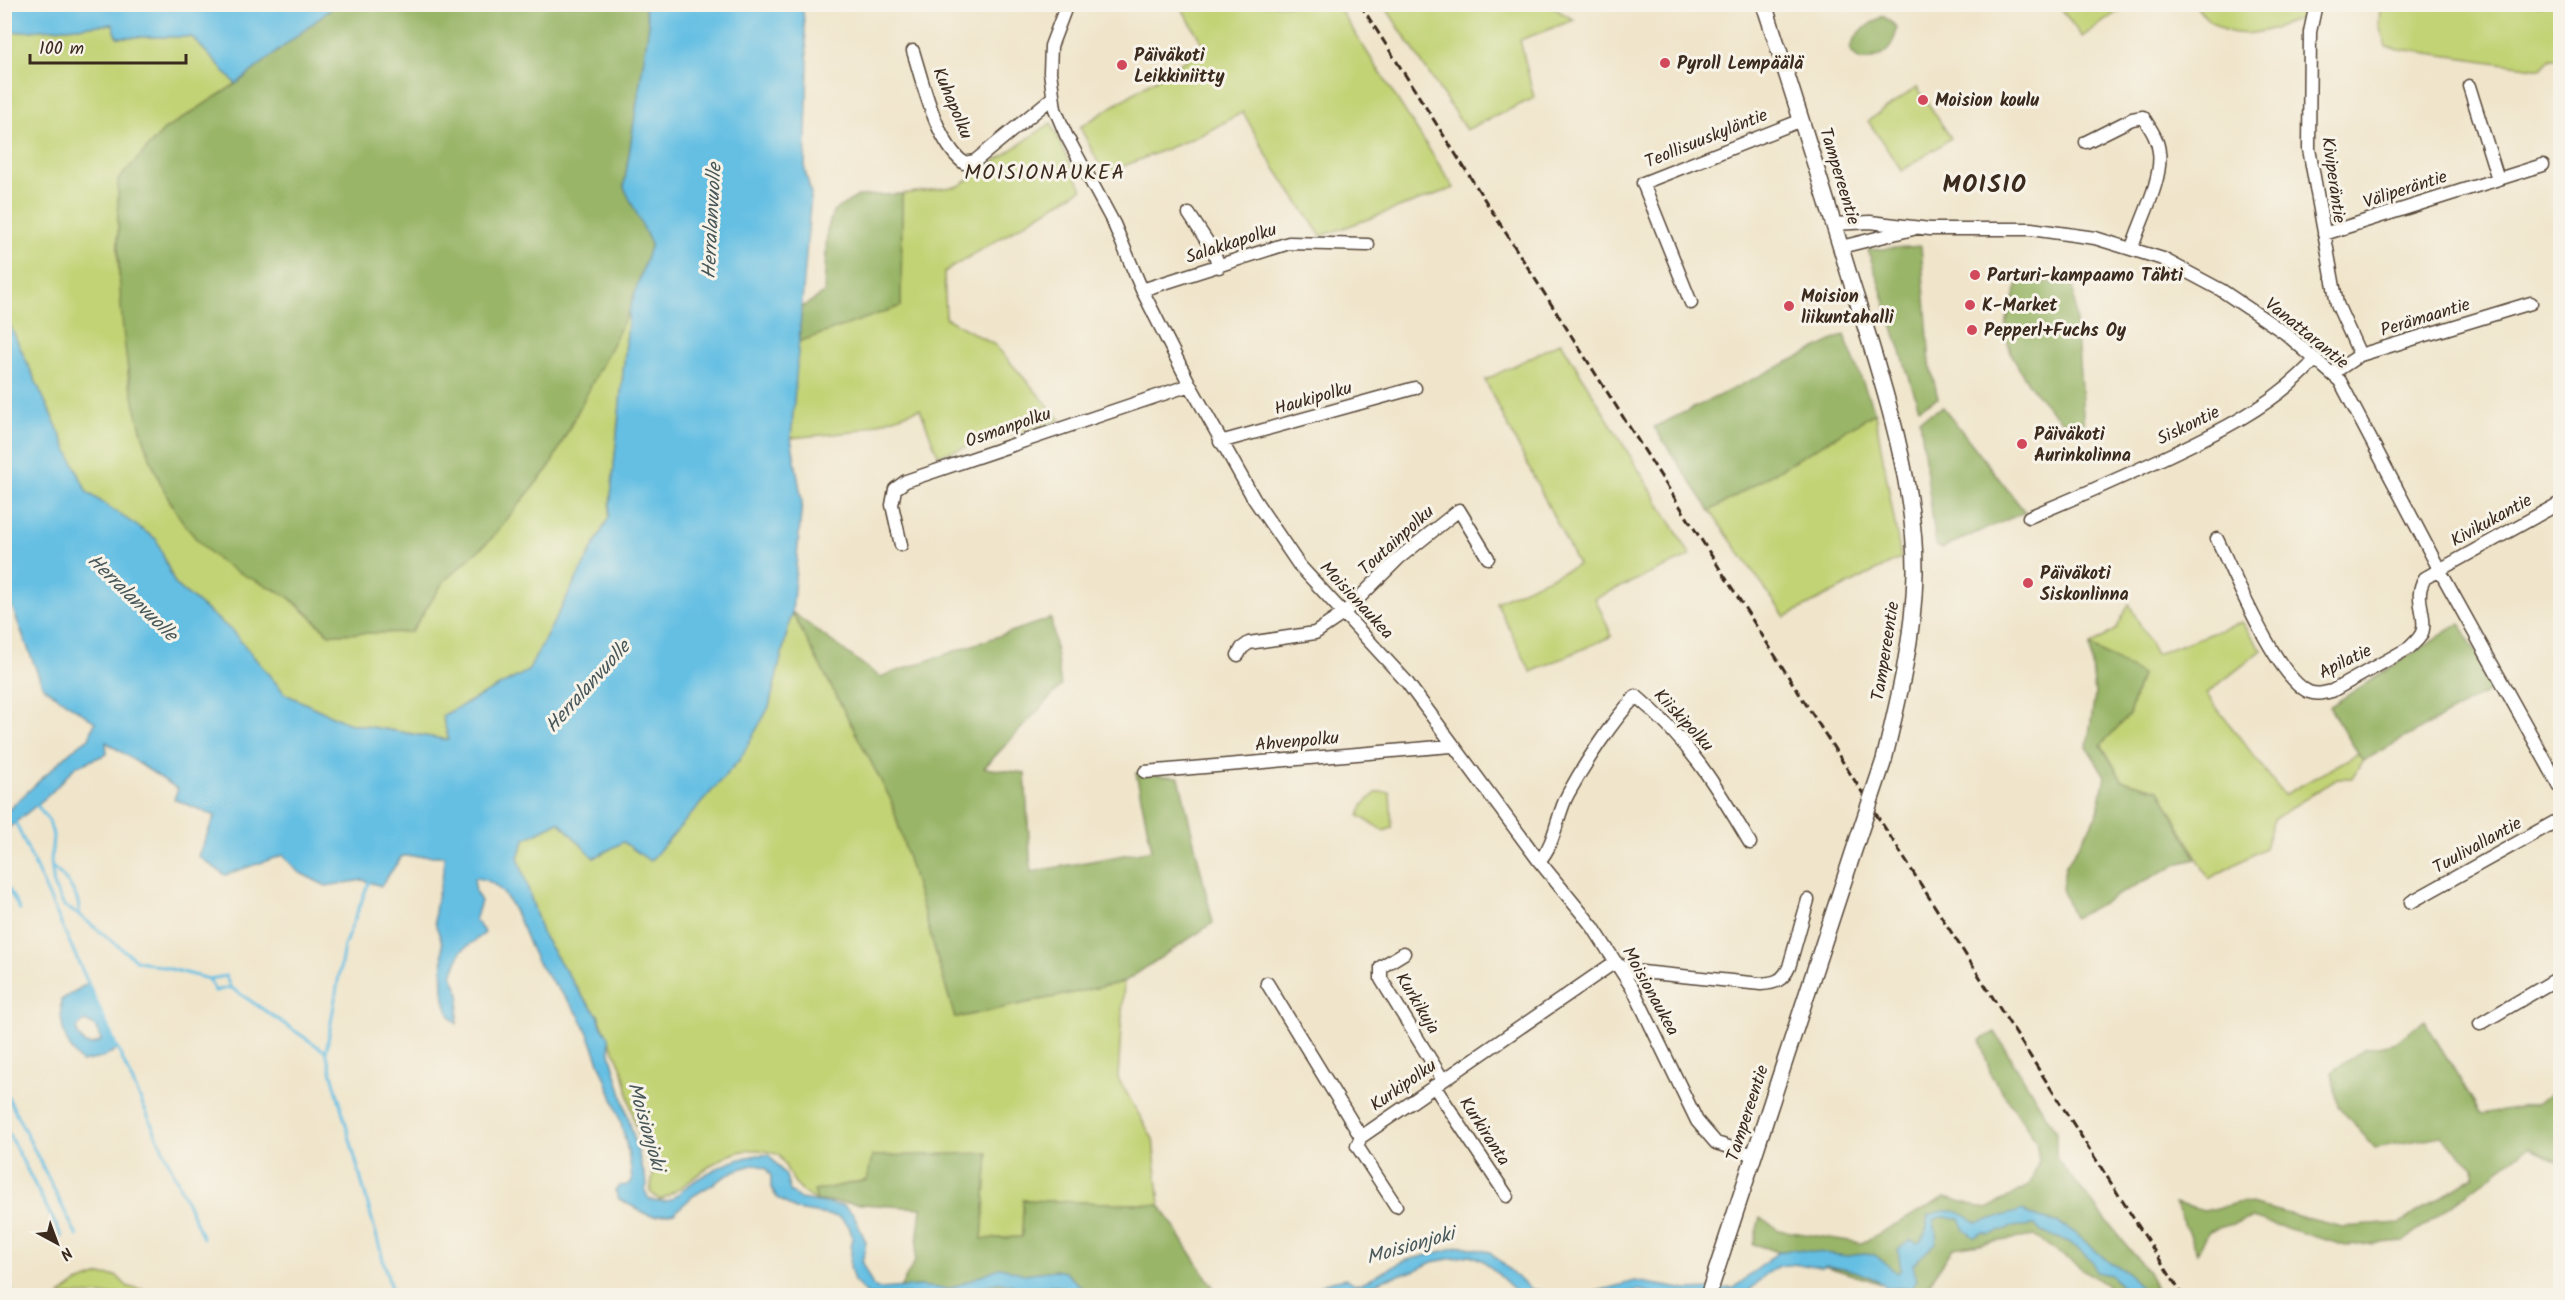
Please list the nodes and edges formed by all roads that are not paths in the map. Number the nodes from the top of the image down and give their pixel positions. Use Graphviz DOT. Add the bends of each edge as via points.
graph roads {
  1 [pos="1067,4"];
  2 [pos="1764,4"];
  3 [pos="2316,4"];
  4 [pos="913,51"];
  5 [pos="2469,86"];
  6 [pos="1053,98"];
  7 [pos="1802,120"];
  8 [pos="2086,142"];
  9 [pos="2543,165"];
  10 [pos="2498,179"];
  11 [pos="1189,214"];
  12 [pos="1834,224"];
  13 [pos="1917,228"];
  14 [pos="2324,234"];
  15 [pos="1368,245"];
  16 [pos="1841,247"];
  17 [pos="2132,248"];
  18 [pos="1219,267"];
  19 [pos="1142,291"];
  20 [pos="1691,303"];
  21 [pos="2532,303"];
  22 [pos="2360,355"];
  23 [pos="2316,359"];
  24 [pos="2333,373"];
  25 [pos="1190,385"];
  26 [pos="1415,388"];
  27 [pos="1220,442"];
  28 [pos="2560,502"];
  29 [pos="2029,517"];
  30 [pos="2217,539"];
  31 [pos="901,545"];
  32 [pos="1488,558"];
  33 [pos="2439,569"];
  34 [pos="1343,614"];
  35 [pos="1239,656"];
  36 [pos="1451,746"];
  37 [pos="1145,772"];
  38 [pos="2560,787"];
  39 [pos="2560,819"];
  40 [pos="1750,843"];
  41 [pos="1539,861"];
  42 [pos="1808,900"];
  43 [pos="2411,902"];
  44 [pos="1404,953"];
  45 [pos="1615,962"];
  46 [pos="2560,977"];
  47 [pos="1267,983"];
  48 [pos="2480,1024"];
  49 [pos="1439,1083"];
  50 [pos="1361,1137"];
  51 [pos="1754,1155"];
  52 [pos="1507,1196"];
  53 [pos="1396,1206"];
  54 [pos="1708,1296"];
  1 -- 6 [label="street, Moisionaukea" via="1051,46"];
  2 -- 7 [label="main road, Tampereentie"];
  3 -- 14 [label="street, Kiviperäntie" via="2310,32 2309,149"];
  4 -- 6 [label="street, Kuhapolku" via="947,143 964,163 975,161"];
  5 -- 10 [label="street"];
  6 -- 19 [label="street, Moisionaukea" via="1066,135 1114,225"];
  7 -- 12 [label="main road, Tampereentie"];
  7 -- 20 [label="street, Teollisuuskyläntie" via="1643,183"];
  8 -- 17 [label="street" via="2143,117 2158,144 2160,154 2150,201"];
  9 -- 10 [label="street, Väliperäntie"];
  10 -- 14 [label="street, Väliperäntie"];
  11 -- 18 [label="street" via="1214,252"];
  12 -- 13 [label="street, Vanattarantie" via="1870,222"];
  12 -- 16 [label="main road, Tampereentie"];
  13 -- 16 [label="street, Vanattarantie"];
  13 -- 17 [label="street, Vanattarantie" via="2031,229"];
  14 -- 22 [label="street, Kiviperäntie" via="2337,304"];
  15 -- 18 [label="street, Salakkapolku" via="1289,243"];
  16 -- 51 [label="main road, Tampereentie, bridge" via="1896,436 1913,541 1913,613 1884,760"];
  17 -- 23 [label="street, Vanattarantie" via="2163,259 2221,290"];
  18 -- 19 [label="street, Salakkapolku"];
  19 -- 25 [label="street, Moisionaukea"];
  21 -- 22 [label="street, Perämaantie"];
  22 -- 24 [label="street, Perämaantie"];
  23 -- 24 [label="street, Vanattarantie"];
  23 -- 29 [label="street, Siskontie" via="2296,379 2224,429"];
  24 -- 33 [label="street, Vanattarantie"];
  25 -- 27 [label="street, Moisionaukea"];
  25 -- 31 [label="street, Osmanpolku" via="906,481 895,489 892,505"];
  26 -- 27 [label="street, Haukipolku"];
  27 -- 34 [label="street, Moisionaukea" via="1290,552"];
  28 -- 33 [label="street, Kivikukantie"];
  30 -- 33 [label="street, Apilatie" via="2269,646 2300,686 2319,694 2332,691 2419,639 2423,629 2421,584"];
  32 -- 34 [label="street, Toutainpolku" via="1459,510 1399,558"];
  33 -- 38 [label="street, Vanattarantie"];
  34 -- 35 [label="street" via="1315,633 1248,643"];
  34 -- 36 [label="street, Moisionaukea" via="1392,665"];
  36 -- 37 [label="street, Ahvenpolku"];
  36 -- 41 [label="street, Moisionaukea"];
  39 -- 43 [label="street, Tuulivallantie"];
  40 -- 41 [label="street, Kiiskipolku" via="1710,775 1680,738 1636,696 1622,710 1567,796 1547,852"];
  41 -- 45 [label="street, Moisionaukea" via="1593,927"];
  42 -- 45 [label="street" via="1789,967 1776,983 1632,970"];
  44 -- 49 [label="street, Kurkikuja" via="1381,967 1381,979"];
  45 -- 49 [label="street, Kurkipolku"];
  45 -- 51 [label="street, Moisionaukea" via="1634,991 1697,1121 1716,1143"];
  46 -- 48 [label="street"];
  47 -- 50 [label="street, Kurkipolku"];
  49 -- 50 [label="street, Kurkipolku"];
  49 -- 52 [label="street, Kurkiranta"];
  50 -- 53 [label="street" via="1357,1146"];
  51 -- 54 [label="main road, Tampereentie"];
}
